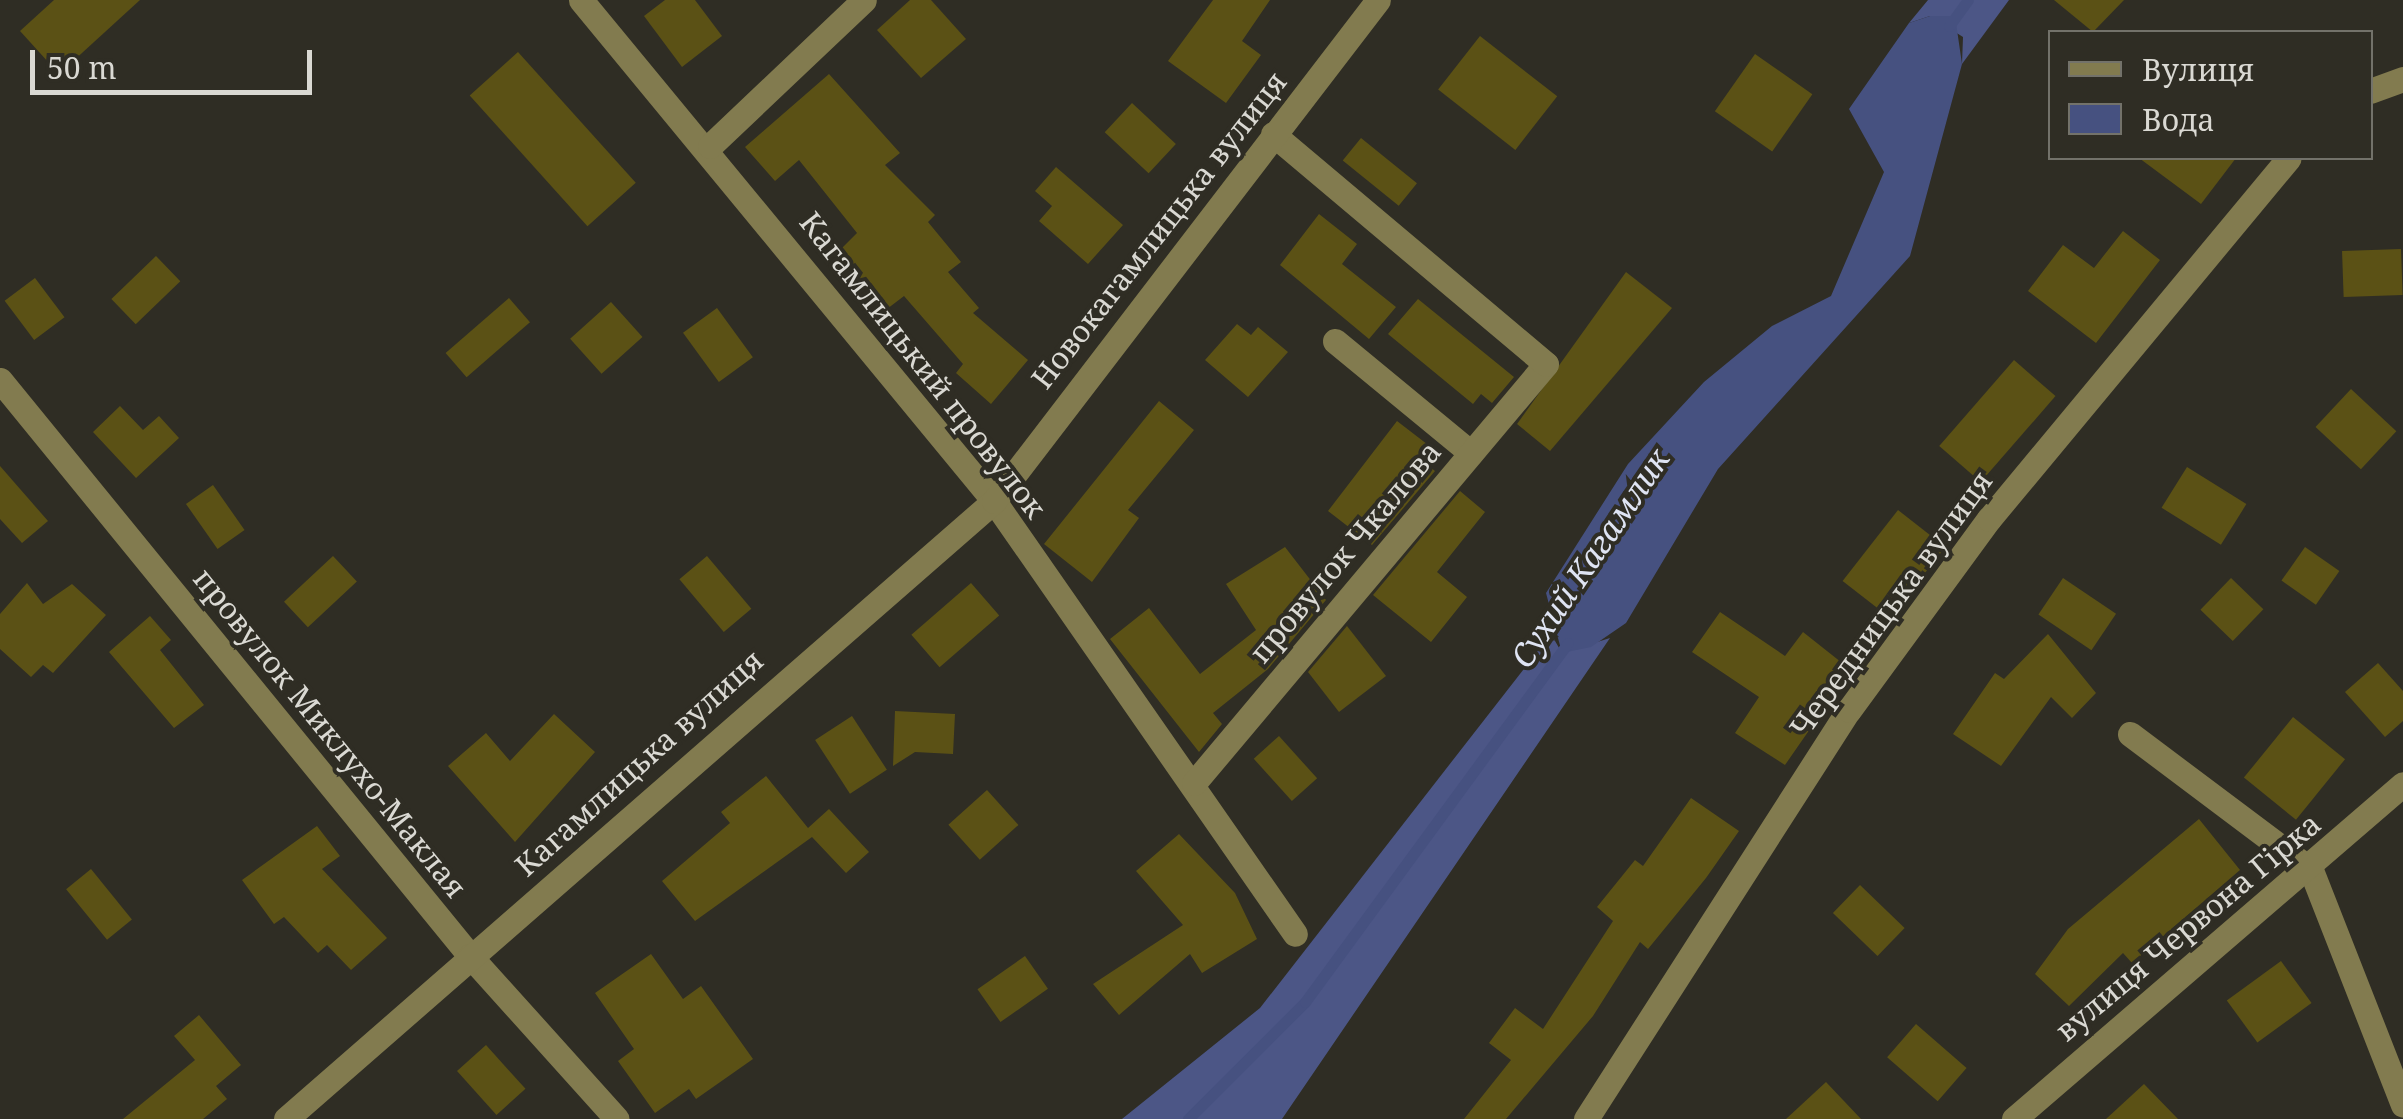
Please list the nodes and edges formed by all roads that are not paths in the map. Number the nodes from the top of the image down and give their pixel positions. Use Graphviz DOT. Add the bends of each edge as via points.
graph roads {
  1 [pos="581,0"];
  2 [pos="864,0"];
  3 [pos="1378,0"];
  4 [pos="2403,79"];
  5 [pos="2373,90"];
  6 [pos="1274,134"];
  7 [pos="710,146"];
  8 [pos="2287,160"];
  9 [pos="1335,340"];
  10 [pos="0,380"];
  11 [pos="1470,453"];
  12 [pos="994,500"];
  13 [pos="2130,734"];
  14 [pos="1194,783"];
  15 [pos="2403,784"];
  16 [pos="2311,870"];
  17 [pos="1295,934"];
  18 [pos="470,956"];
  19 [pos="2403,1106"];
  20 [pos="286,1119"];
  21 [pos="617,1119"];
  22 [pos="1586,1119"];
  23 [pos="2014,1119"];
  1 -- 7 [label="street, Кагамлицький провулок"];
  2 -- 7 [label="street"];
  3 -- 6 [label="street, Новокагамлицька вулиця"];
  4 -- 5 [label="street"];
  6 -- 11 [label="street, провулок Чкалова" via="1546,364"];
  6 -- 12 [label="street, Новокагамлицька вулиця"];
  7 -- 12 [label="street, Кагамлицький провулок"];
  8 -- 22 [label="street, Чередницька вулиця" via="1965,551 1849,710"];
  9 -- 11 [label="street"];
  10 -- 18 [label="street, провулок Миклухо-Маклая"];
  11 -- 14 [label="street, провулок Чкалова"];
  12 -- 14 [label="street, Кагамлицький провулок" via="1088,648"];
  12 -- 18 [label="street, Кагамлицька вулиця"];
  13 -- 16 [label="street"];
  14 -- 17 [label="street, Кагамлицький провулок"];
  15 -- 16 [label="street, вулиця Червона Гірка"];
  16 -- 19 [label="street"];
  16 -- 23 [label="street, вулиця Червона Гірка"];
  18 -- 20 [label="street, Кагамлицька вулиця"];
  18 -- 21 [label="street, провулок Миклухо-Маклая"];
}
